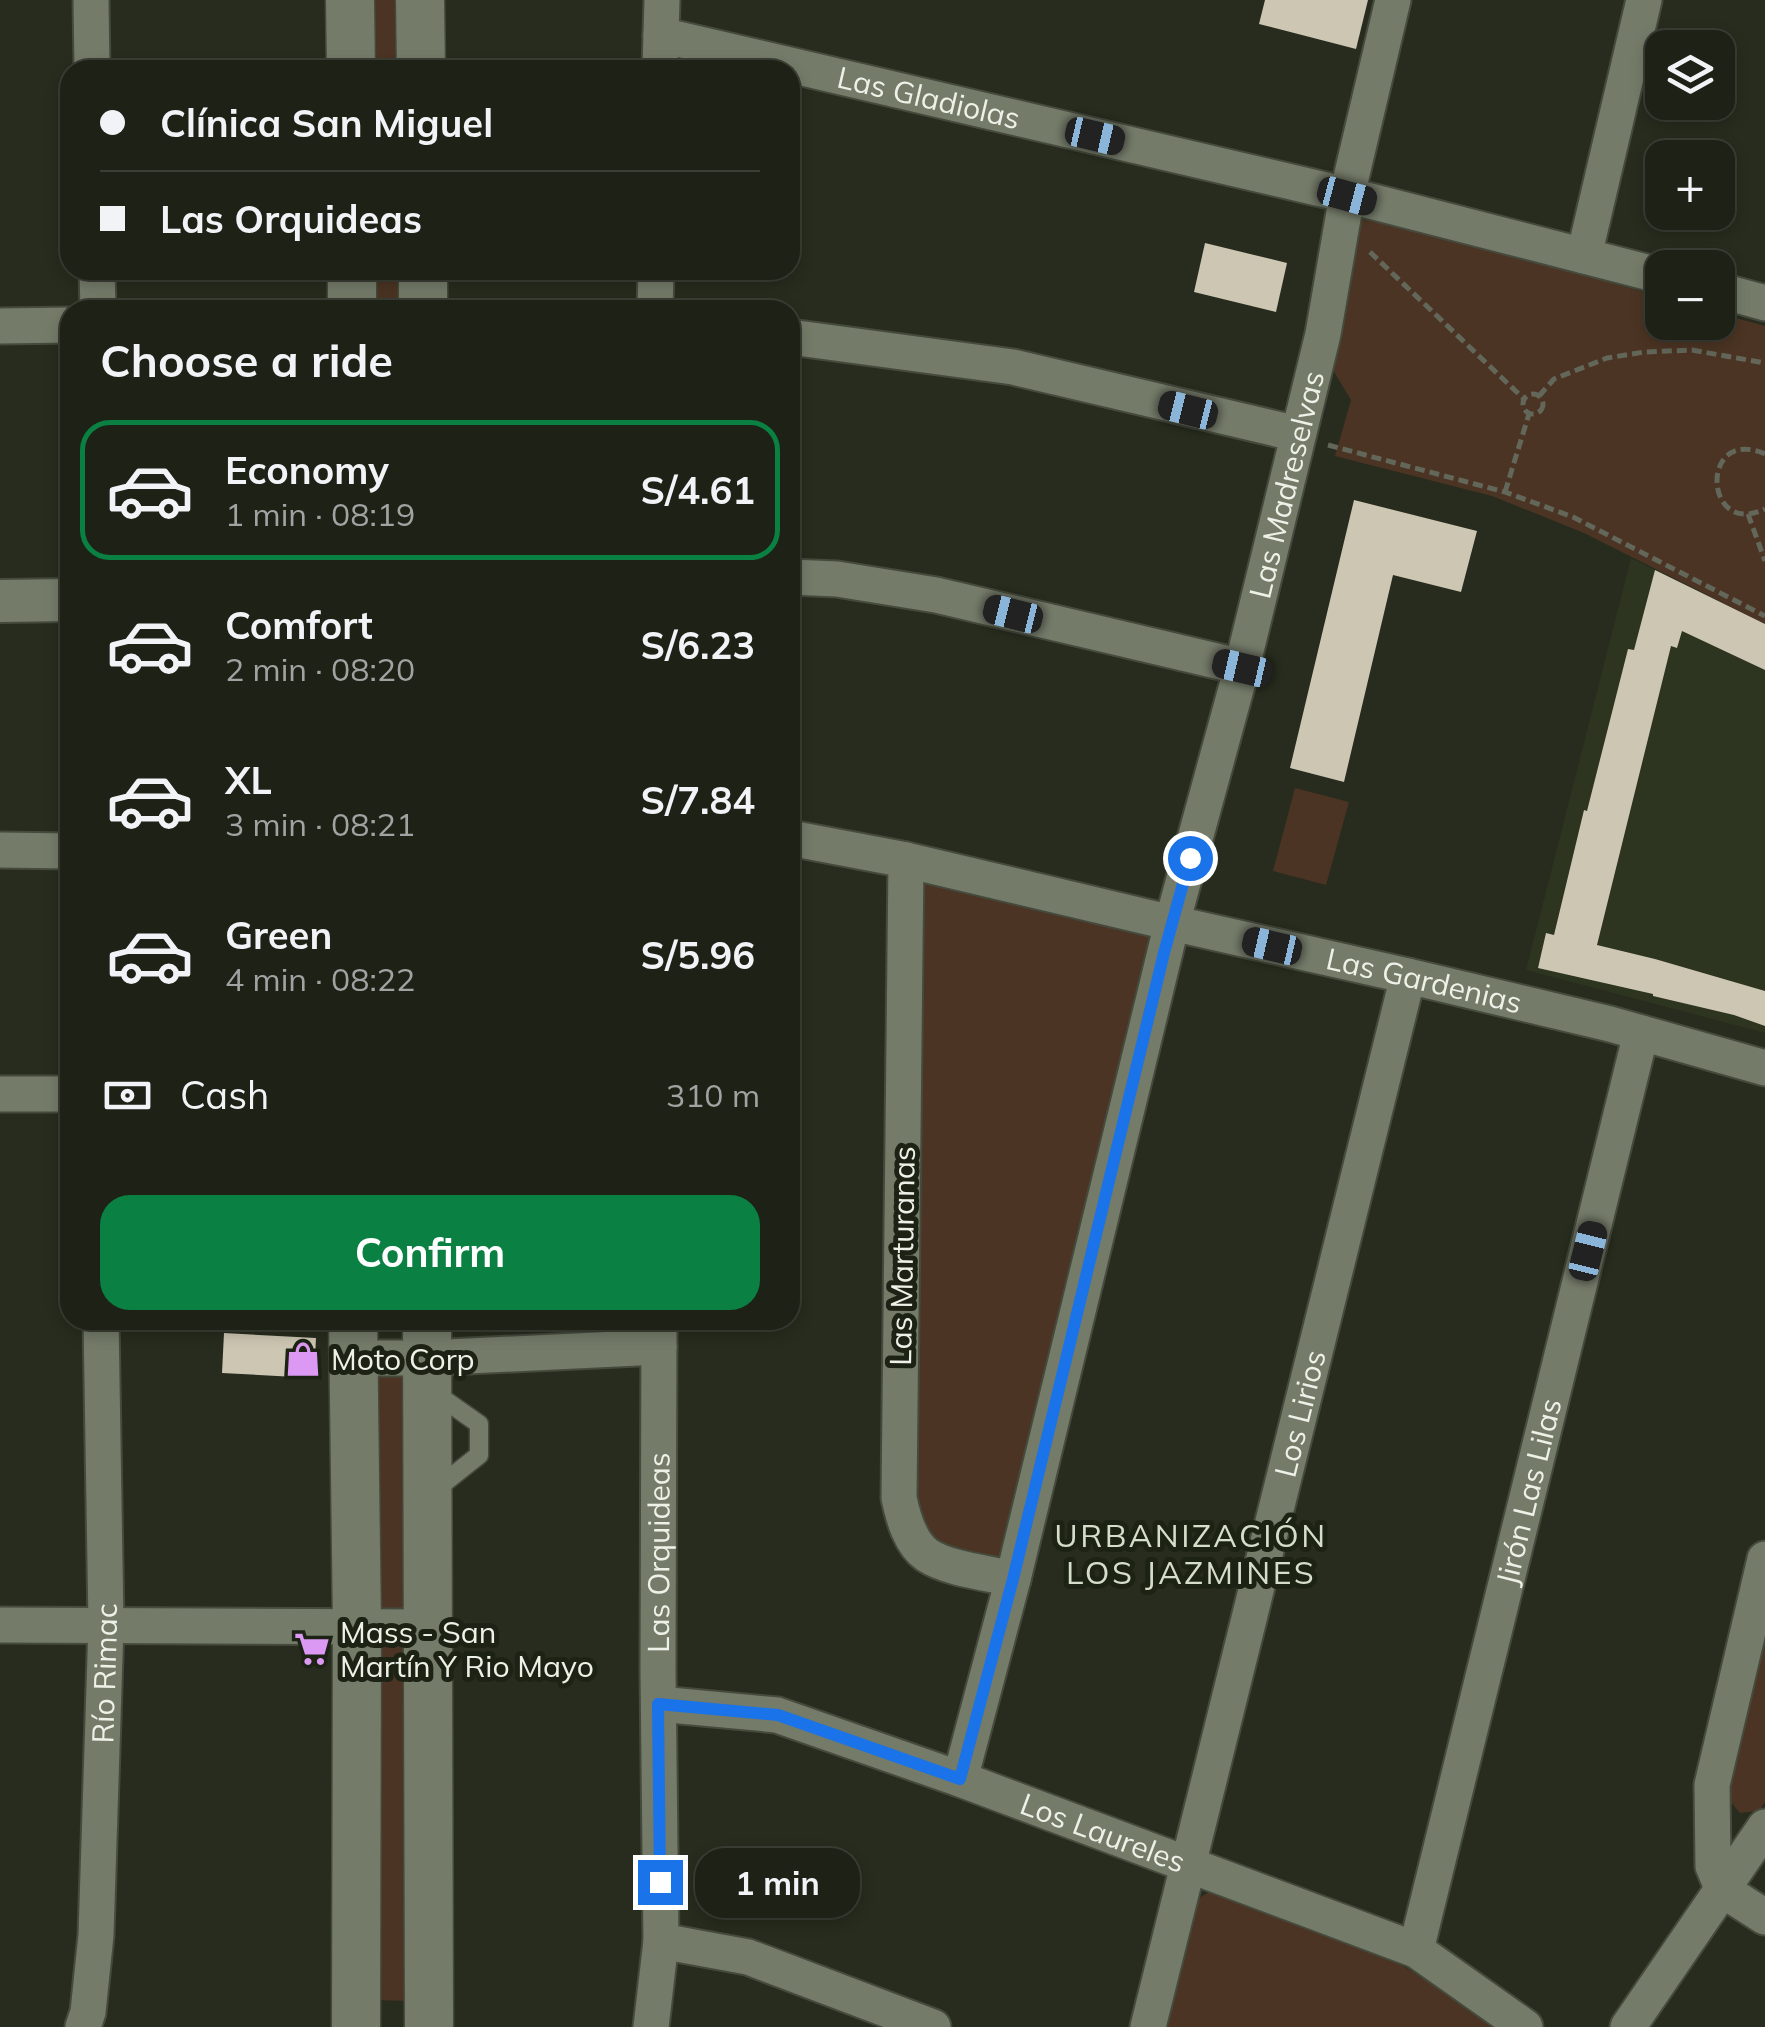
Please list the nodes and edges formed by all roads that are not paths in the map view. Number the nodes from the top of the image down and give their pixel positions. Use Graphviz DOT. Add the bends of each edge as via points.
graph roads {
  1 [pos="90,0"];
  2 [pos="350,0"];
  3 [pos="420,0"];
  4 [pos="1394,0"];
  5 [pos="1644,0"];
  6 [pos="661,35"];
  7 [pos="92,60"];
  8 [pos="351,60"];
  9 [pos="420,60"];
  10 [pos="759,60"];
  11 [pos="800,71"];
  12 [pos="1345,210"];
  13 [pos="1584,256"];
  14 [pos="1645,272"];
  15 [pos="1735,294"];
  16 [pos="1765,302"];
  17 [pos="60,325"];
  18 [pos="0,326"];
  19 [pos="800,337"];
  20 [pos="1298,434"];
  21 [pos="800,577"];
  22 [pos="60,600"];
  23 [pos="0,602"];
  24 [pos="1242,668"];
  25 [pos="800,840"];
  26 [pos="0,850"];
  27 [pos="60,851"];
  28 [pos="906,860"];
  29 [pos="1172,923"];
  30 [pos="1408,976"];
  31 [pos="1641,1032"];
  32 [pos="1765,1068"];
  33 [pos="0,1094"];
  34 [pos="60,1094"];
  35 [pos="101,1330"];
  36 [pos="659,1333"];
  37 [pos="353,1339"];
  38 [pos="427,1355"];
  39 [pos="1765,1559"];
  40 [pos="1013,1579"];
  41 [pos="0,1626"];
  42 [pos="106,1626"];
  43 [pos="357,1626"];
  44 [pos="427,1627"];
  45 [pos="658,1704"];
  46 [pos="960,1779"];
  47 [pos="1765,1828"];
  48 [pos="1188,1865"];
  49 [pos="1723,1890"];
  50 [pos="1765,1917"];
  51 [pos="661,1941"];
  52 [pos="1416,1950"];
  53 [pos="83,2027"];
  54 [pos="356,2027"];
  55 [pos="428,2027"];
  56 [pos="651,2027"];
  57 [pos="933,2027"];
  58 [pos="1148,2027"];
  59 [pos="1525,2027"];
  60 [pos="1628,2027"];
  1 -- 7 [label="street"];
  2 -- 8 [label="main road"];
  3 -- 9 [label="main road"];
  4 -- 12 [label="street, Las Madreselvas"];
  5 -- 13 [label="street"];
  6 -- 10 [label="street, Las Gladiolas"];
  11 -- 12 [label="street, Las Gladiolas"];
  12 -- 13 [label="street, Las Gladiolas"];
  12 -- 20 [label="street, Las Madreselvas"];
  13 -- 14 [label="street, Las Gladiolas"];
  15 -- 16 [label="street"];
  17 -- 18 [label="street"];
  19 -- 20 [label="street" via="1013,368"];
  20 -- 24 [label="street, Las Madreselvas"];
  21 -- 24 [label="street" via="936,596"];
  22 -- 23 [label="street"];
  24 -- 29 [label="street, Las Madreselvas"];
  25 -- 28 [label="street, Las Gardenias"];
  26 -- 27 [label="street"];
  28 -- 29 [label="street, Las Gardenias"];
  28 -- 40 [label="street, Las Marturanas" via="899,1498 905,1524 924,1554"];
  29 -- 30 [label="street, Las Gardenias"];
  29 -- 40 [label="street, Las Madreselvas"];
  30 -- 31 [label="street, Las Gardenias"];
  30 -- 48 [label="street, Los Lirios"];
  31 -- 32 [label="street, Las Gardenias"];
  31 -- 52 [label="street, Jirón Las Lilas"];
  33 -- 34 [label="street"];
  35 -- 42 [label="street, Río Rimac"];
  36 -- 38 [label="street"];
  36 -- 45 [label="street, Las Orquideas"];
  37 -- 38 [label="street"];
  37 -- 43 [label="main road"];
  38 -- 44 [label="main road"];
  39 -- 49 [label="street" via="1712,1785 1713,1866"];
  40 -- 46 [label="street, Las Madreselvas"];
  41 -- 42 [label="street"];
  42 -- 43 [label="street"];
  42 -- 53 [label="street, Río Rimac" via="96,1934"];
  43 -- 44 [label="street"];
  43 -- 54 [label="main road"];
  44 -- 55 [label="main road"];
  45 -- 46 [label="street, Los Laureles" via="778,1715"];
  45 -- 51 [label="street, Las Orquideas"];
  46 -- 48 [label="street, Los Laureles"];
  47 -- 49 [label="street"];
  48 -- 52 [label="street, Los Laureles"];
  48 -- 58 [label="street, Los Lirios"];
  49 -- 50 [label="street"];
  49 -- 60 [label="street"];
  51 -- 56 [label="street, Las Orquideas"];
  51 -- 57 [label="street" via="748,1957"];
  52 -- 59 [label="street, Los Laureles"];
}
